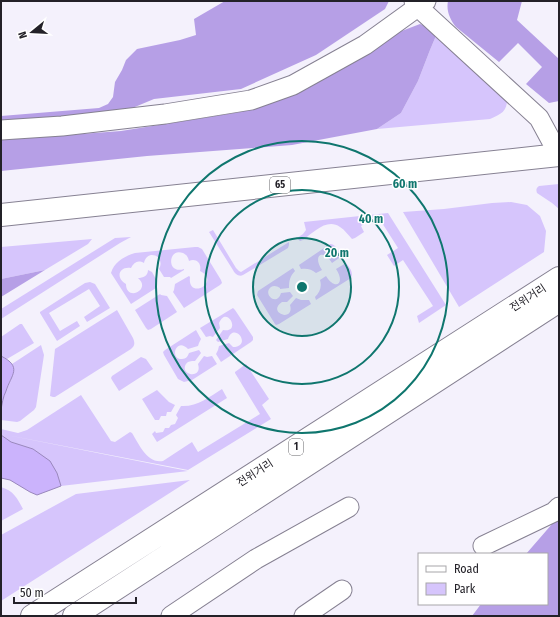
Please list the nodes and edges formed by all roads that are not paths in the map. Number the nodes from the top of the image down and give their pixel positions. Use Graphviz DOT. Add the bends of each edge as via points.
graph roads {
  1 [pos="419,3"];
  2 [pos="1,130"];
  3 [pos="559,155"];
  4 [pos="1,214"];
  5 [pos="559,278"];
  6 [pos="557,305"];
  7 [pos="349,507"];
  8 [pos="559,507"];
  9 [pos="483,546"];
  10 [pos="342,590"];
  11 [pos="176,615"];
  12 [pos="32,616"];
  13 [pos="74,616"];
  14 [pos="304,616"];
  1 -- 2 [label="street" via="365,45 293,85 251,100 157,115"];
  1 -- 3 [label="street" via="539,118"];
  3 -- 4 [label="main road, 65"];
  5 -- 12 [label="main road, 전위거리 / 1"];
  6 -- 13 [label="main road, 전위거리 / 1"];
  7 -- 11 [label="street" via="256,559"];
  8 -- 9 [label="street" via="554,512"];
  10 -- 14 [label="street"];
}
